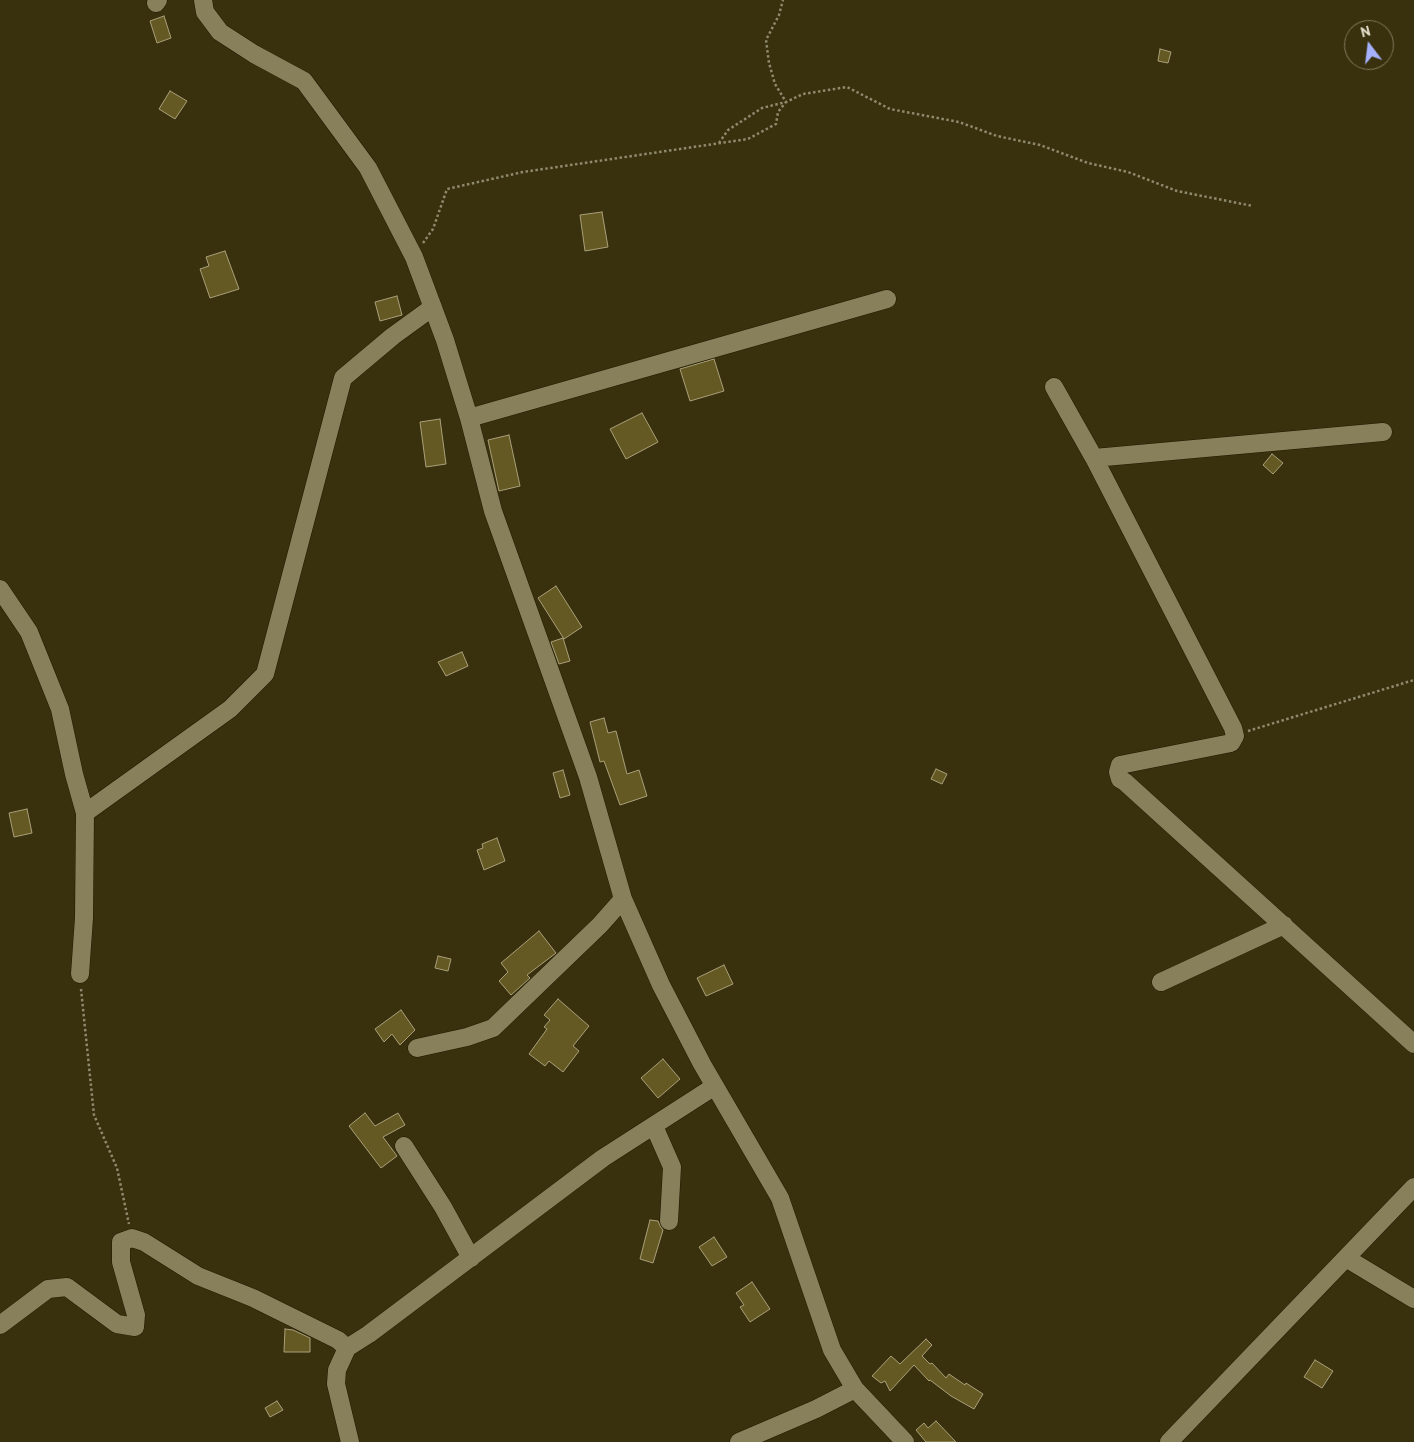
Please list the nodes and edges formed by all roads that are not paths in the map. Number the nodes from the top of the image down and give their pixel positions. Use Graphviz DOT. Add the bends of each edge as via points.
graph roads {
  1 [pos="203,0"];
  2 [pos="887,299"];
  3 [pos="433,307"];
  4 [pos="1054,387"];
  5 [pos="469,418"];
  6 [pos="1383,432"];
  7 [pos="1094,458"];
  8 [pos="0,589"];
  9 [pos="85,813"];
  10 [pos="623,899"];
  11 [pos="1284,925"];
  12 [pos="80,974"];
  13 [pos="1161,982"];
  14 [pos="1414,1044"];
  15 [pos="417,1048"];
  16 [pos="715,1086"];
  17 [pos="654,1126"];
  18 [pos="404,1146"];
  19 [pos="1414,1187"];
  20 [pos="670,1221"];
  21 [pos="471,1258"];
  22 [pos="1346,1258"];
  23 [pos="1414,1299"];
  24 [pos="0,1325"];
  25 [pos="347,1348"];
  26 [pos="855,1389"];
  27 [pos="350,1442"];
  28 [pos="739,1442"];
  29 [pos="905,1442"];
  30 [pos="1169,1442"];
  1 -- 3 [label="street" via="206,12 220,32 304,81 368,168 414,257"];
  2 -- 5 [label="street"];
  3 -- 5 [label="street"];
  3 -- 9 [label="street" via="343,378 265,674 230,709"];
  4 -- 7 [label="street"];
  5 -- 10 [label="street" via="493,511 588,777"];
  6 -- 7 [label="street"];
  7 -- 11 [label="street" via="1235,736 1231,743 1120,765 1120,779"];
  8 -- 9 [label="street" via="29,632 60,709"];
  9 -- 12 [label="street"];
  10 -- 15 [label="street" via="493,1028 467,1038"];
  10 -- 16 [label="street" via="661,985"];
  11 -- 13 [label="street"];
  11 -- 14 [label="street"];
  16 -- 17 [label="street"];
  16 -- 26 [label="street" via="780,1198 832,1350"];
  17 -- 20 [label="street" via="672,1167"];
  17 -- 21 [label="street" via="603,1158"];
  18 -- 21 [label="street"];
  19 -- 22 [label="street"];
  21 -- 25 [label="street"];
  22 -- 23 [label="street"];
  22 -- 30 [label="street"];
  24 -- 25 [label="street" via="48,1289 67,1287 117,1324 135,1327 136,1314 120,1262 121,1242 132,1238 144,1242 198,1276 253,1298 338,1340"];
  25 -- 27 [label="street" via="337,1370 336,1384"];
  26 -- 28 [label="street" via="816,1410"];
  26 -- 29 [label="street"];
}
